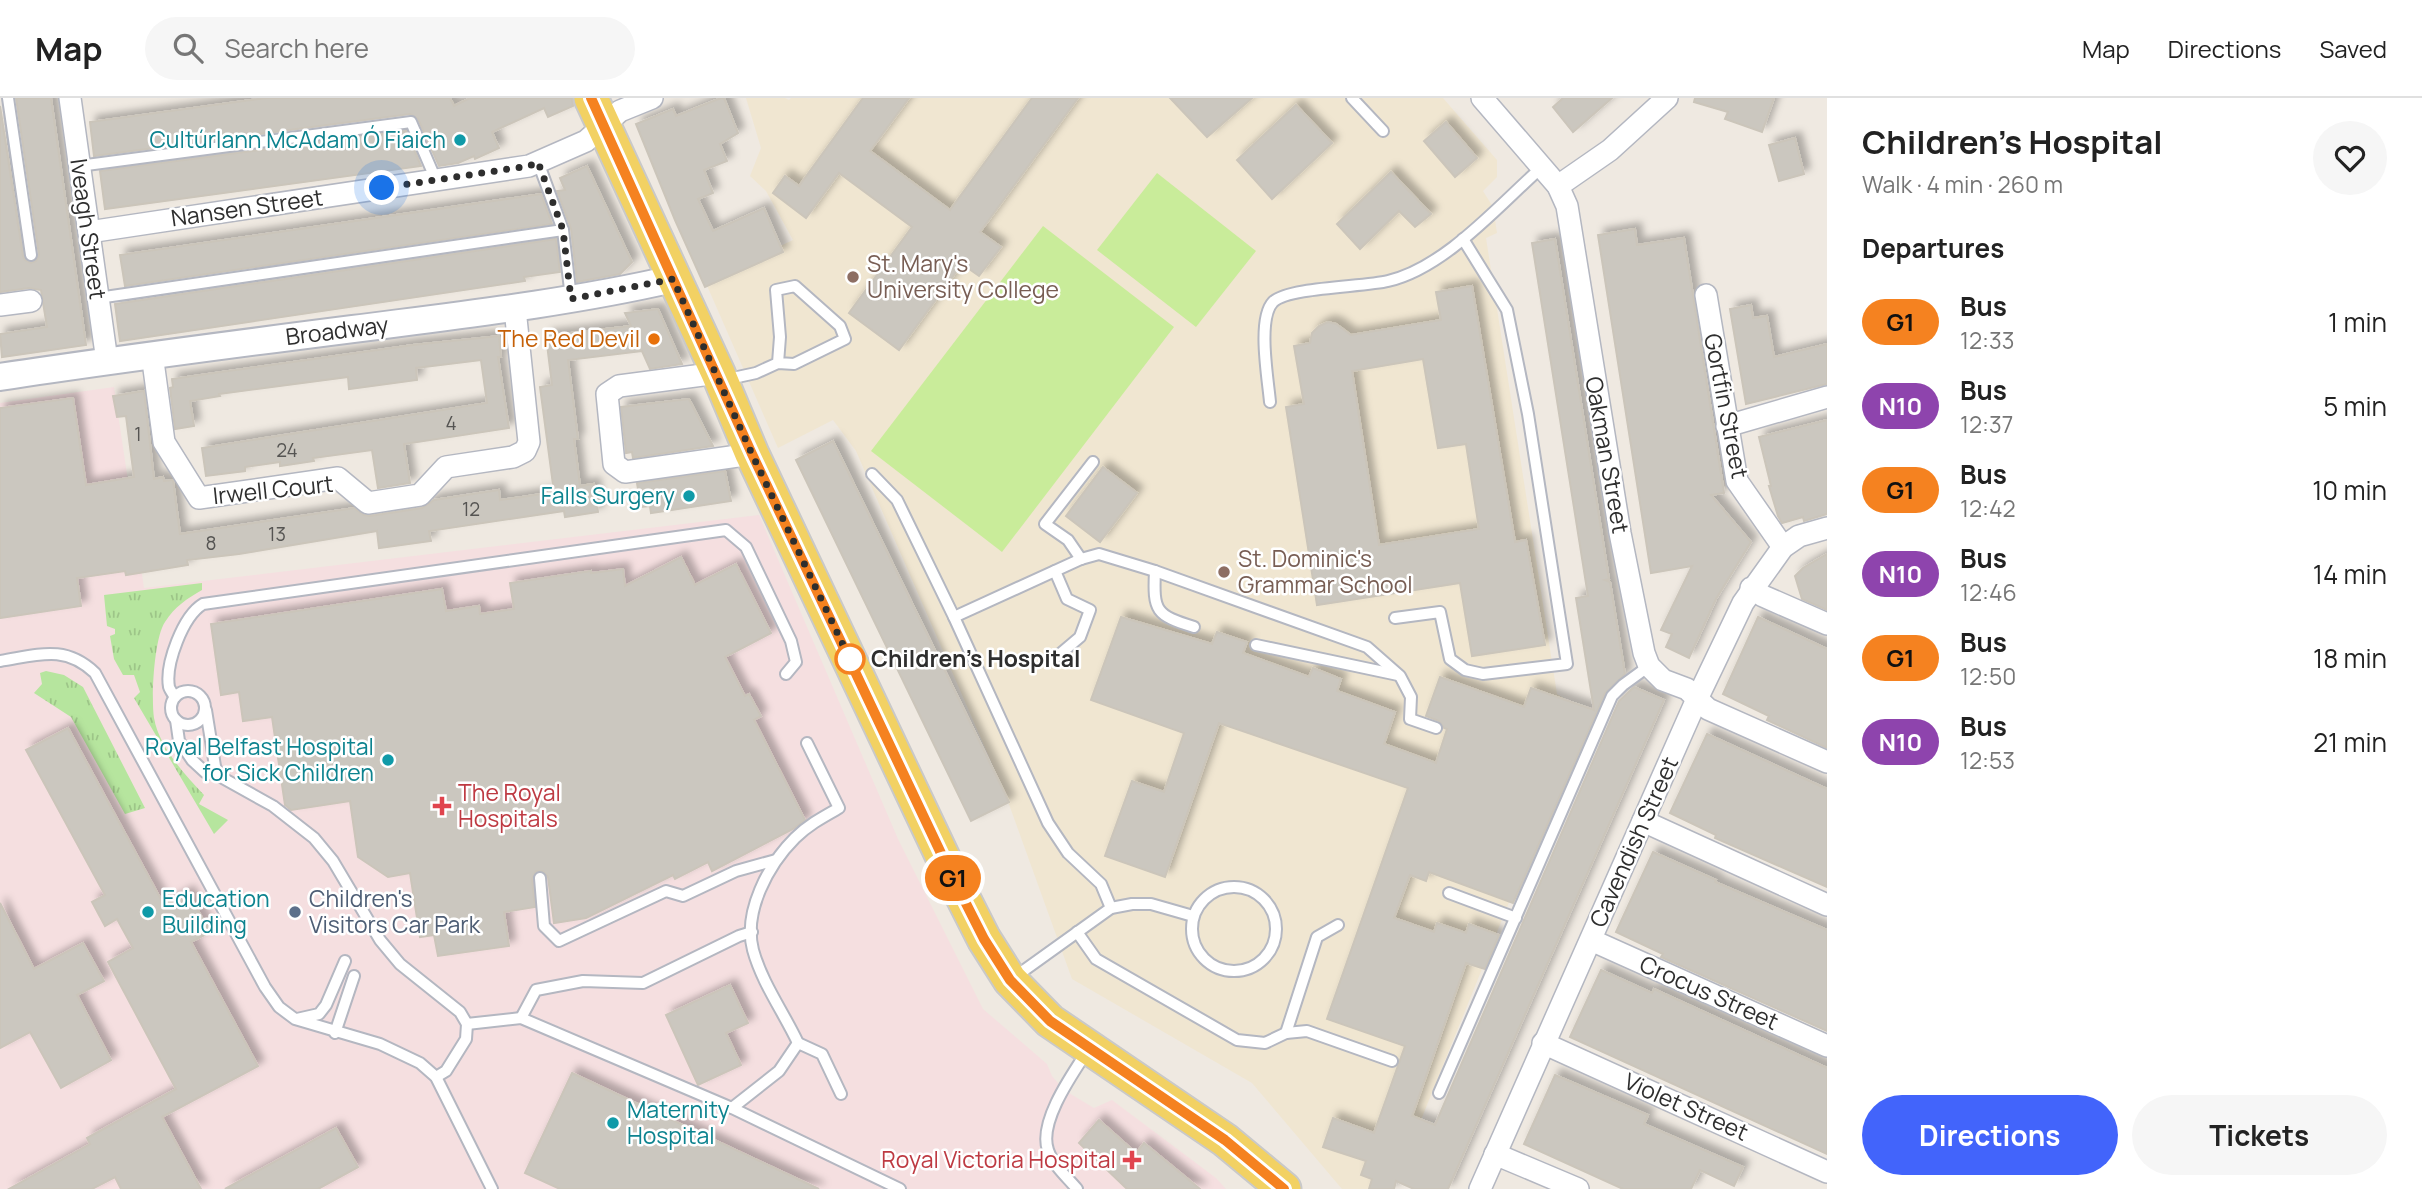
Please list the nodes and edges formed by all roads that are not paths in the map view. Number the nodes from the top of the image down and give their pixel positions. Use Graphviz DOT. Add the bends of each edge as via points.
graph roads {
  1 [pos="8,98"];
  2 [pos="73,98"];
  3 [pos="652,98"];
  4 [pos="1352,98"];
  5 [pos="1482,98"];
  6 [pos="1667,98"];
  7 [pos="597,113"];
  8 [pos="1383,131"];
  9 [pos="538,162"];
  10 [pos="79,166"];
  11 [pos="1542,167"];
  12 [pos="436,180"];
  13 [pos="1558,186"];
  14 [pos="563,230"];
  15 [pos="89,232"];
  16 [pos="1463,239"];
  17 [pos="31,255"];
  18 [pos="673,279"];
  19 [pos="1706,295"];
  20 [pos="98,298"];
  21 [pos="571,299"];
  22 [pos="31,301"];
  23 [pos="0,305"];
  24 [pos="515,309"];
  25 [pos="152,354"];
  26 [pos="107,361"];
  27 [pos="778,363"];
  28 [pos="718,373"];
  29 [pos="0,377"];
  30 [pos="1827,397"];
  31 [pos="1270,402"];
  32 [pos="1727,426"];
  33 [pos="752,454"];
  34 [pos="1093,462"];
  35 [pos="872,474"];
  36 [pos="1827,528"];
  37 [pos="1783,547"];
  38 [pos="1081,559"];
  39 [pos="1055,571"];
  40 [pos="1155,571"];
  41 [pos="1751,588"];
  42 [pos="954,617"];
  43 [pos="1395,618"];
  44 [pos="1827,624"];
  45 [pos="1194,627"];
  46 [pos="1256,645"];
  47 [pos="1054,659"];
  48 [pos="0,660"];
  49 [pos="1649,666"];
  50 [pos="786,674"];
  51 [pos="1401,676"];
  52 [pos="175,697"];
  53 [pos="1697,699"];
  54 [pos="206,708"];
  55 [pos="176,720"];
  56 [pos="1436,728"];
  57 [pos="807,743"];
  58 [pos="1827,762"];
  59 [pos="219,776"];
  60 [pos="1643,821"];
  61 [pos="776,860"];
  62 [pos="540,878"];
  63 [pos="1449,893"];
  64 [pos="1827,905"];
  65 [pos="1111,908"];
  66 [pos="1193,916"];
  67 [pos="1516,918"];
  68 [pos="1338,925"];
  69 [pos="752,932"];
  70 [pos="1077,932"];
  71 [pos="1591,940"];
  72 [pos="345,961"];
  73 [pos="354,976"];
  74 [pos="1010,980"];
  75 [pos="521,1018"];
  76 [pos="295,1019"];
  77 [pos="467,1024"];
  78 [pos="335,1032"];
  79 [pos="1286,1033"];
  80 [pos="798,1043"];
  81 [pos="1544,1043"];
  82 [pos="1827,1046"];
  83 [pos="1089,1048"];
  84 [pos="1392,1061"];
  85 [pos="436,1077"];
  86 [pos="1439,1093"];
  87 [pos="841,1094"];
  88 [pos="732,1108"];
  89 [pos="1495,1154"];
  90 [pos="1827,1172"];
  91 [pos="492,1189"];
  92 [pos="900,1189"];
  93 [pos="1077,1189"];
  94 [pos="1284,1189"];
  95 [pos="1480,1189"];
  96 [pos="1578,1189"];
  1 -- 17 [label="lane"];
  2 -- 10 [label="street, Iveagh Street"];
  3 -- 7 [label="street, Nansen Street" via="620,111"];
  4 -- 8 [label="lane"];
  5 -- 11 [label="street"];
  6 -- 13 [label="street" via="1610,150"];
  7 -- 9 [label="street, Nansen Street" via="586,141"];
  7 -- 18 [label="main road"];
  9 -- 12 [label="street, Nansen Street"];
  9 -- 14 [label="lane"];
  10 -- 12 [label="lane" via="411,122"];
  10 -- 15 [label="street, Iveagh Street"];
  11 -- 13 [label="street"];
  11 -- 16 [label="lane"];
  12 -- 15 [label="street, Nansen Street"];
  13 -- 49 [label="street, Oakman Street" via="1567,206 1620,533"];
  14 -- 20 [label="lane"];
  14 -- 21 [label="lane"];
  15 -- 20 [label="street, Iveagh Street"];
  16 -- 31 [label="lane" via="1426,267 1391,281 1291,293 1273,302 1267,312 1265,337"];
  16 -- 43 [label="lane" via="1507,310 1567,664 1483,674 1465,670 1451,659 1440,612"];
  18 -- 21 [label="street, Broadway"];
  18 -- 28 [label="main road"];
  19 -- 32 [label="street, Gortfin Street"];
  20 -- 26 [label="street, Iveagh Street"];
  21 -- 24 [label="street, Broadway"];
  22 -- 23 [label="street"];
  24 -- 25 [label="street, Broadway"];
  24 -- 25 [label="street, Irwell Court" via="529,442 525,451 446,467 419,495 368,503 338,478 199,498 164,442"];
  25 -- 26 [label="street, Broadway"];
  26 -- 29 [label="street, Broadway"];
  27 -- 27 [label="lane" via="776,290 795,286 840,326 845,339 794,364"];
  27 -- 28 [label="lane" via="733,377"];
  28 -- 33 [label="main road"];
  28 -- 33 [label="street" via="619,386 607,394 614,464 625,472"];
  30 -- 32 [label="street"];
  32 -- 37 [label="street, Gortfin Street" via="1737,481"];
  33 -- 74 [label="main road" via="947,866"];
  34 -- 38 [label="lane" via="1045,524 1068,540"];
  35 -- 42 [label="lane" via="897,500"];
  36 -- 37 [label="street, Cavendish Street" via="1799,536"];
  37 -- 41 [label="street, Cavendish Street"];
  38 -- 39 [label="lane"];
  38 -- 40 [label="lane" via="1099,554"];
  39 -- 42 [label="lane"];
  39 -- 47 [label="lane" via="1067,598 1090,610 1080,637"];
  40 -- 45 [label="lane" via="1158,609 1165,618"];
  40 -- 51 [label="lane" via="1367,647"];
  41 -- 44 [label="street"];
  41 -- 53 [label="street, Cavendish Street"];
  42 -- 65 [label="lane" via="1048,824 1068,853 1101,884"];
  46 -- 51 [label="lane"];
  48 -- 76 [label="lane" via="60,653 81,660 95,673 265,987"];
  49 -- 53 [label="street" via="1663,680 1687,689"];
  49 -- 67 [label="lane" via="1612,696"];
  50 -- 52 [label="lane" via="796,662 791,641 746,547 726,530 202,604 188,617 173,653 169,688"];
  51 -- 56 [label="lane" via="1411,697 1410,719"];
  52 -- 54 [label="lane" via="184,691 194,692"];
  52 -- 55 [label="lane" via="171,711"];
  53 -- 58 [label="street" via="1708,709"];
  53 -- 60 [label="street, Cavendish Street"];
  54 -- 55 [label="lane" via="194,724"];
  54 -- 59 [label="lane"];
  55 -- 59 [label="lane" via="179,741 192,760 205,772"];
  57 -- 61 [label="lane" via="839,808 814,822"];
  59 -- 77 [label="lane" via="273,806 313,838 333,861 380,940 414,977 460,1012"];
  60 -- 64 [label="street"];
  60 -- 71 [label="street, Cavendish Street"];
  61 -- 62 [label="lane" via="736,871 683,896 666,891 559,940 544,926"];
  61 -- 69 [label="lane" via="759,891"];
  63 -- 67 [label="lane"];
  65 -- 66 [label="lane" via="1151,904"];
  65 -- 70 [label="lane"];
  66 -- 66 [label="lane" via="1194,944 1201,957 1219,969 1240,972 1254,967 1273,946 1275,919 1260,896 1248,890 1222,888 1210,894"];
  67 -- 86 [label="lane"];
  68 -- 79 [label="lane" via="1317,937"];
  69 -- 75 [label="lane" via="643,983 583,981 536,990"];
  69 -- 80 [label="lane" via="756,960"];
  70 -- 74 [label="lane"];
  70 -- 79 [label="lane" via="1096,959 1237,1040 1265,1043"];
  71 -- 81 [label="street, Cavendish Street"];
  71 -- 82 [label="street, Crocus Street"];
  72 -- 76 [label="lane" via="319,1014"];
  73 -- 78 [label="lane"];
  74 -- 83 [label="main road" via="1050,1021"];
  75 -- 77 [label="lane"];
  75 -- 88 [label="lane"];
  76 -- 78 [label="lane"];
  77 -- 85 [label="lane" via="466,1039 446,1071"];
  78 -- 85 [label="lane" via="380,1044 420,1063"];
  79 -- 84 [label="lane" via="1307,1031"];
  80 -- 87 [label="lane" via="822,1054"];
  80 -- 88 [label="lane" via="779,1071"];
  81 -- 89 [label="street, Cavendish Street"];
  81 -- 90 [label="street, Violet Street"];
  83 -- 93 [label="lane" via="1063,1090 1046,1133 1047,1149 1055,1164"];
  83 -- 94 [label="main road" via="1225,1140"];
  85 -- 91 [label="lane"];
  88 -- 92 [label="lane"];
  89 -- 95 [label="street, Cavendish Street"];
  89 -- 96 [label="street"];
}
